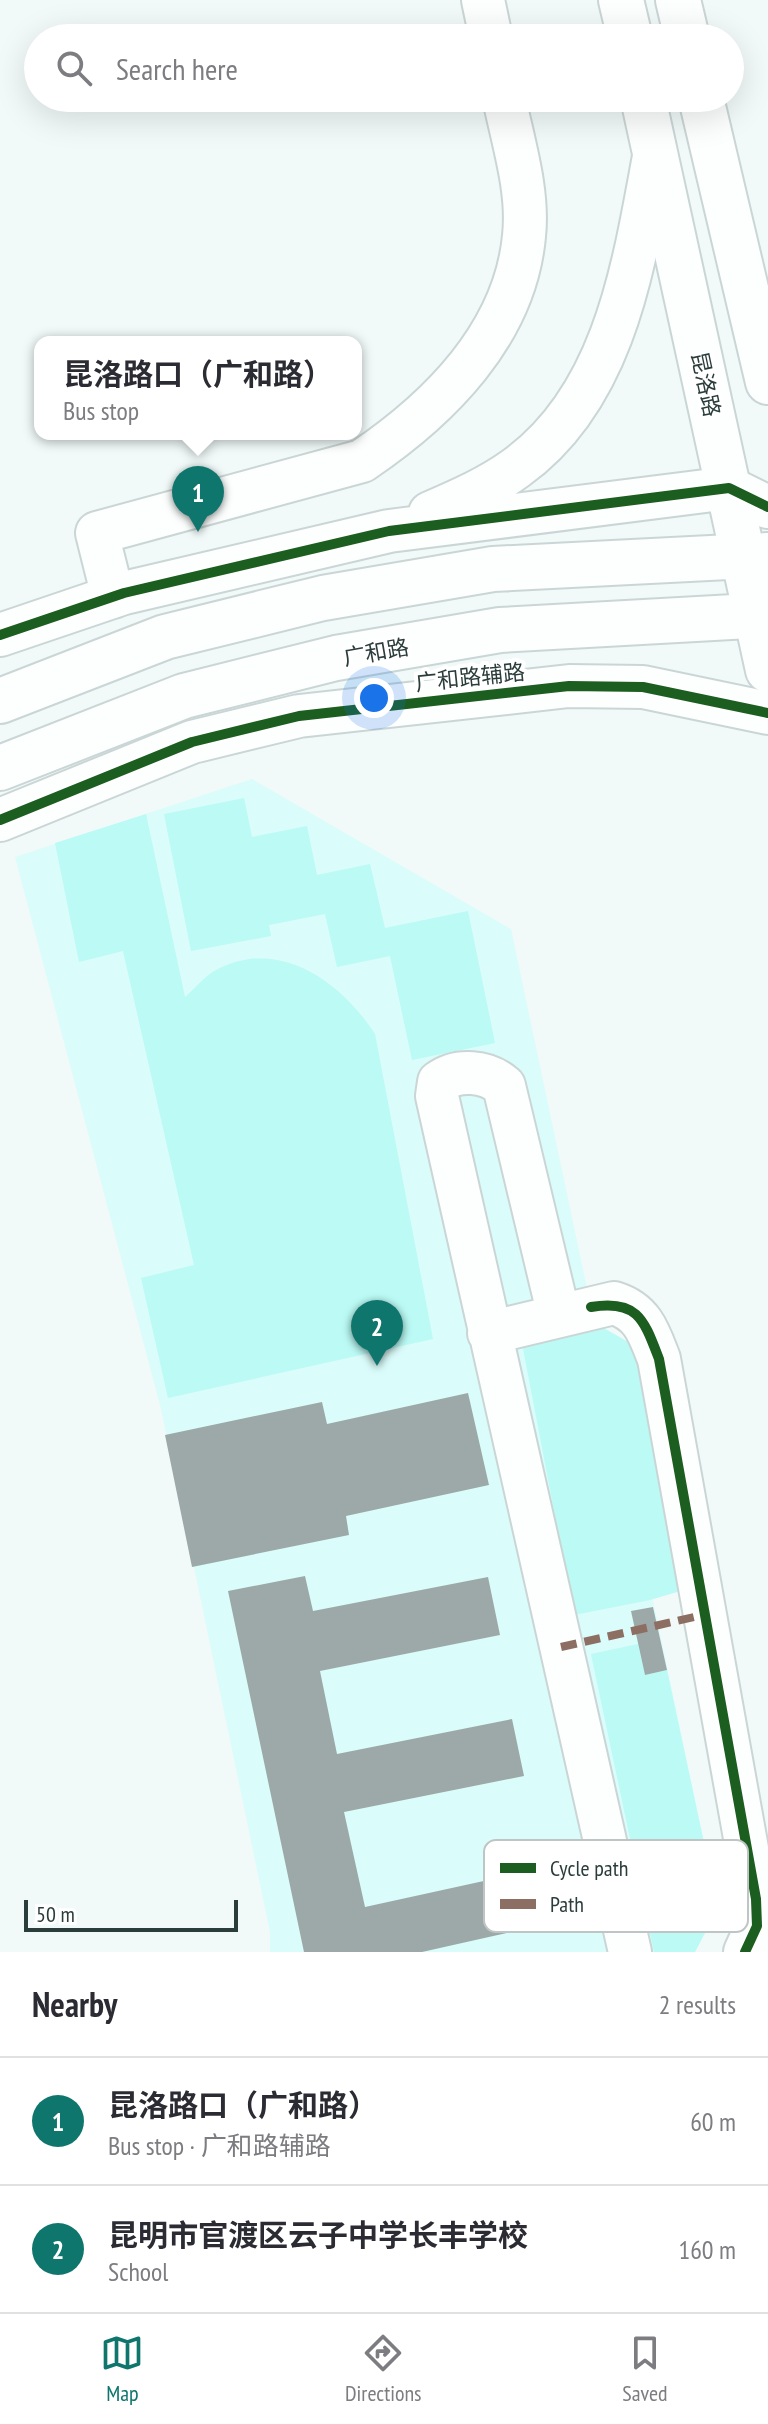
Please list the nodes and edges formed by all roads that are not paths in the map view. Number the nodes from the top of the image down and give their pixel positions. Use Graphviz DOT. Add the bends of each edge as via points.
graph roads {
  1 [pos="483,0"];
  2 [pos="621,0"];
  3 [pos="678,0"];
  4 [pos="488,24"];
  5 [pos="627,24"];
  6 [pos="684,24"];
  7 [pos="507,112"];
  8 [pos="646,112"];
  9 [pos="704,112"];
  10 [pos="655,150"];
  11 [pos="768,382"];
  12 [pos="729,488"];
  13 [pos="768,507"];
  14 [pos="389,531"];
  15 [pos="756,554"];
  16 [pos="113,597"];
  17 [pos="762,615"];
  18 [pos="0,635"];
  19 [pos="768,670"];
  20 [pos="0,701"];
  21 [pos="768,713"];
  22 [pos="259,726"];
  23 [pos="57,744"];
  24 [pos="0,768"];
  25 [pos="0,820"];
  26 [pos="575,1312"];
  27 [pos="489,1333"];
  28 [pos="604,1840"];
  29 [pos="745,1840"];
  30 [pos="748,1854"];
  31 [pos="625,1932"];
  32 [pos="630,1952"];
  33 [pos="745,1952"];
  1 -- 4 [label="street"];
  2 -- 5 [label="main road"];
  3 -- 6 [label="main road"];
  7 -- 16 [label="street" via="521,180 525,235 515,286 492,332 453,385 397,437 362,461 97,533"];
  8 -- 10 [label="main road, 昆洛路"];
  9 -- 11 [label="main road"];
  10 -- 12 [label="main road, 昆洛路"];
  10 -- 14 [label="street" via="617,325 558,430 517,467 473,495"];
  12 -- 13 [label="street"];
  12 -- 14 [label="street"];
  12 -- 15 [label="main road, 昆洛路"];
  14 -- 16 [label="street"];
  15 -- 17 [label="main road, 昆洛路"];
  15 -- 20 [label="main road" via="493,569 323,598 165,637"];
  16 -- 18 [label="street"];
  17 -- 19 [label="main road, 昆洛路"];
  17 -- 23 [label="main road, 广和路" via="500,630 336,658 184,696"];
  21 -- 22 [label="street, 广和路辅路" via="643,687 569,686 299,716"];
  22 -- 23 [label="street" via="167,728"];
  22 -- 25 [label="street, 广和路辅路" via="192,742"];
  23 -- 24 [label="main road, 广和路"];
  26 -- 27 [label="street"];
  26 -- 27 [label="street" via="504,1086 479,1072 444,1078 437,1096"];
  26 -- 29 [label="street" via="614,1303 628,1308 641,1318 659,1359"];
  27 -- 28 [label="street"];
  30 -- 33 [label="street" via="757,1926"];
  31 -- 32 [label="street"];
}
